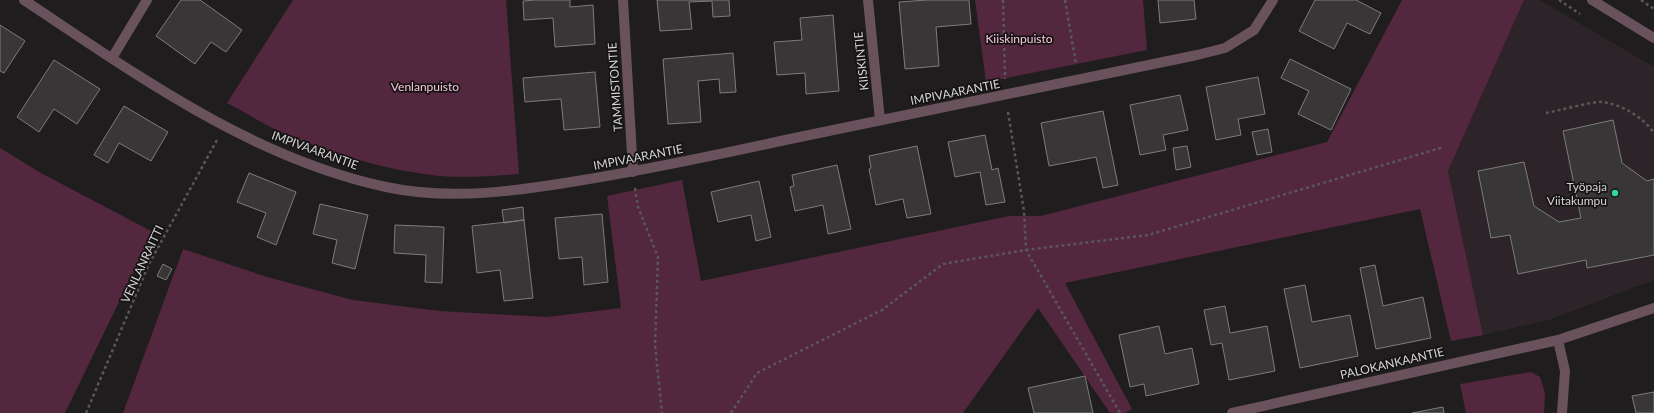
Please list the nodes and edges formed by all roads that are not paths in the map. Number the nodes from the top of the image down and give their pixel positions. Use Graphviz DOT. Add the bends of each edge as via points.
graph roads {
  1 [pos="24,0"];
  2 [pos="147,0"];
  3 [pos="623,0"];
  4 [pos="868,0"];
  5 [pos="1272,0"];
  6 [pos="1592,0"];
  7 [pos="1654,38"];
  8 [pos="112,58"];
  9 [pos="880,120"];
  10 [pos="633,172"];
  11 [pos="1654,308"];
  12 [pos="1558,340"];
  13 [pos="1232,413"];
  14 [pos="1562,413"];
  1 -- 8 [label="street, IMPIVAARANTIE"];
  2 -- 8 [label="street"];
  3 -- 10 [label="street, TAMMISTONTIE"];
  4 -- 9 [label="street, KIISKINTIE"];
  5 -- 9 [label="street, IMPIVAARANTIE" via="1254,30 1225,48 1197,56"];
  6 -- 7 [label="street"];
  8 -- 10 [label="street, IMPIVAARANTIE" via="224,127 298,160 379,185 418,192 455,194 525,190"];
  9 -- 10 [label="street, IMPIVAARANTIE"];
  11 -- 12 [label="street, PALOKANKAANTIE"];
  12 -- 13 [label="street, PALOKANKAANTIE"];
  12 -- 14 [label="street" via="1565,371"];
}
